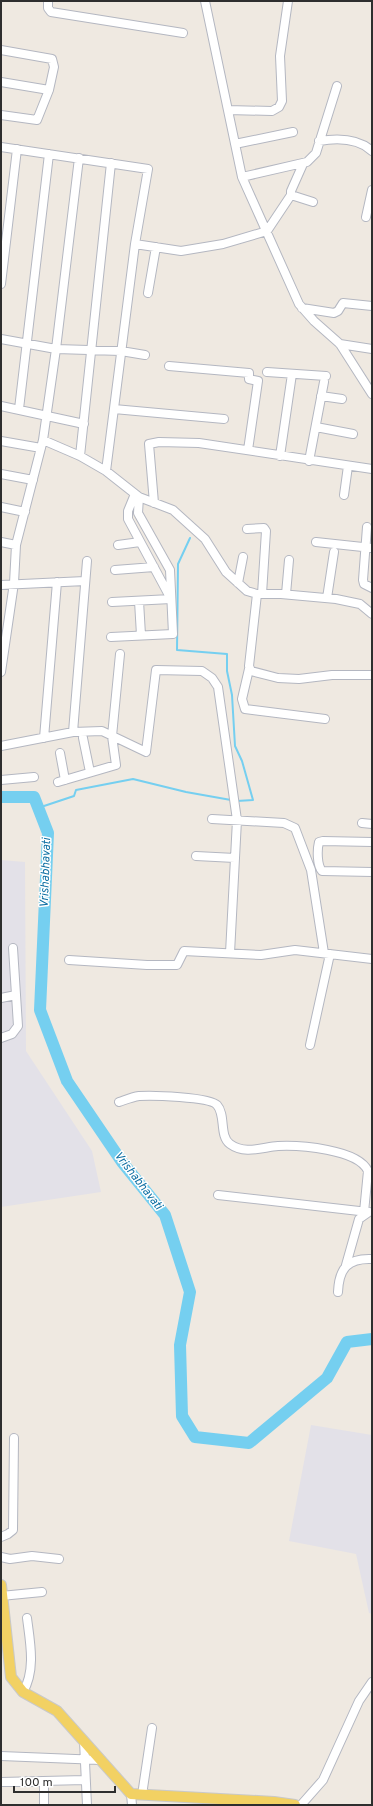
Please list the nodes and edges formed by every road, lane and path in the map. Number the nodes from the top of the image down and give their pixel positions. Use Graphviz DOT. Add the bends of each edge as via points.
graph roads {
  1 [pos="48,1"];
  2 [pos="205,1"];
  3 [pos="288,1"];
  4 [pos="183,33"];
  5 [pos="1,50"];
  6 [pos="1,82"];
  7 [pos="336,86"];
  8 [pos="49,90"];
  9 [pos="228,110"];
  10 [pos="1,115"];
  11 [pos="292,132"];
  12 [pos="320,141"];
  13 [pos="235,144"];
  14 [pos="1,147"];
  15 [pos="17,149"];
  16 [pos="372,150"];
  17 [pos="49,154"];
  18 [pos="79,158"];
  19 [pos="110,163"];
  20 [pos="303,164"];
  21 [pos="242,177"];
  22 [pos="372,190"];
  23 [pos="291,195"];
  24 [pos="313,202"];
  25 [pos="366,217"];
  26 [pos="267,231"];
  27 [pos="135,244"];
  28 [pos="156,247"];
  29 [pos="1,284"];
  30 [pos="148,293"];
  31 [pos="372,306"];
  32 [pos="302,308"];
  33 [pos="1,339"];
  34 [pos="26,344"];
  35 [pos="340,344"];
  36 [pos="56,349"];
  37 [pos="372,349"];
  38 [pos="91,351"];
  39 [pos="121,351"];
  40 [pos="145,355"];
  41 [pos="169,366"];
  42 [pos="267,372"];
  43 [pos="292,374"];
  44 [pos="372,394"];
  45 [pos="321,396"];
  46 [pos="342,399"];
  47 [pos="1,406"];
  48 [pos="19,409"];
  49 [pos="114,410"];
  50 [pos="46,415"];
  51 [pos="224,419"];
  52 [pos="84,424"];
  53 [pos="316,427"];
  54 [pos="353,434"];
  55 [pos="1,441"];
  56 [pos="42,444"];
  57 [pos="248,450"];
  58 [pos="80,456"];
  59 [pos="280,456"];
  60 [pos="310,461"];
  61 [pos="348,466"];
  62 [pos="372,469"];
  63 [pos="106,471"];
  64 [pos="1,474"];
  65 [pos="33,480"];
  66 [pos="137,495"];
  67 [pos="344,495"];
  68 [pos="154,503"];
  69 [pos="1,508"];
  70 [pos="25,512"];
  71 [pos="367,527"];
  72 [pos="247,529"];
  73 [pos="1,542"];
  74 [pos="140,542"];
  75 [pos="316,542"];
  76 [pos="16,545"];
  77 [pos="118,545"];
  78 [pos="369,548"];
  79 [pos="334,552"];
  80 [pos="243,557"];
  81 [pos="288,560"];
  82 [pos="87,561"];
  83 [pos="154,567"];
  84 [pos="115,570"];
  85 [pos="85,580"];
  86 [pos="57,582"];
  87 [pos="238,582"];
  88 [pos="14,584"];
  89 [pos="1,585"];
  90 [pos="372,588"];
  91 [pos="259,594"];
  92 [pos="286,594"];
  93 [pos="327,598"];
  94 [pos="171,599"];
  95 [pos="139,601"];
  96 [pos="112,602"];
  97 [pos="372,614"];
  98 [pos="141,635"];
  99 [pos="111,637"];
  100 [pos="120,654"];
  101 [pos="249,669"];
  102 [pos="1,672"];
  103 [pos="372,675"];
  104 [pos="325,718"];
  105 [pos="73,732"];
  106 [pos="112,736"];
  107 [pos="44,738"];
  108 [pos="83,738"];
  109 [pos="1,746"];
  110 [pos="60,753"];
  111 [pos="90,772"];
  112 [pos="34,777"];
  113 [pos="1,780"];
  114 [pos="212,819"];
  115 [pos="237,820"];
  116 [pos="362,823"];
  117 [pos="372,824"];
  118 [pos="372,842"];
  119 [pos="196,856"];
  120 [pos="235,858"];
  121 [pos="372,872"];
  122 [pos="13,948"];
  123 [pos="230,953"];
  124 [pos="327,954"];
  125 [pos="372,959"];
  126 [pos="69,960"];
  127 [pos="16,995"];
  128 [pos="1,998"];
  129 [pos="1,1038"];
  130 [pos="310,1045"];
  131 [pos="119,1102"];
  132 [pos="218,1195"];
  133 [pos="368,1212"];
  134 [pos="372,1259"];
  135 [pos="346,1265"];
  136 [pos="338,1292"];
  137 [pos="14,1438"];
  138 [pos="1,1537"];
  139 [pos="1,1557"];
  140 [pos="59,1559"];
  141 [pos="1,1592"];
  142 [pos="42,1592"];
  143 [pos="27,1618"];
  144 [pos="372,1682"];
  145 [pos="23,1692"];
  146 [pos="152,1728"];
  147 [pos="84,1741"];
  148 [pos="1,1756"];
  149 [pos="85,1760"];
  150 [pos="100,1760"];
  151 [pos="86,1780"];
  152 [pos="1,1782"];
  153 [pos="44,1782"];
  154 [pos="131,1794"];
  155 [pos="142,1795"];
  156 [pos="219,1802"];
  157 [pos="273,1803"];
  158 [pos="44,1805"];
  159 [pos="87,1805"];
  160 [pos="132,1805"];
  161 [pos="295,1805"];
  162 [pos="301,1805"];
  1 -- 4 [label="street" via="48,8 52,12"];
  2 -- 9 [label="street"];
  3 -- 9 [label="street" via="280,56 282,101 279,107 272,111"];
  5 -- 8 [label="street" via="52,59 54,67"];
  6 -- 8 [label="street"];
  7 -- 12 [label="street"];
  8 -- 10 [label="street" via="37,120"];
  9 -- 13 [label="street"];
  11 -- 13 [label="street"];
  12 -- 16 [label="street" via="335,138 365,144"];
  12 -- 20 [label="street" via="314,155"];
  13 -- 21 [label="street"];
  14 -- 15 [label="street"];
  15 -- 17 [label="street"];
  15 -- 29 [label="street"];
  17 -- 18 [label="street"];
  17 -- 34 [label="street"];
  18 -- 19 [label="street"];
  18 -- 36 [label="street"];
  19 -- 27 [label="street" via="148,169"];
  19 -- 38 [label="street"];
  20 -- 21 [label="street"];
  20 -- 23 [label="street"];
  21 -- 26 [label="street"];
  22 -- 25 [label="street"];
  23 -- 24 [label="street"];
  23 -- 26 [label="street"];
  26 -- 28 [label="street" via="223,244 181,251"];
  26 -- 32 [label="street"];
  27 -- 28 [label="street"];
  27 -- 39 [label="street"];
  28 -- 30 [label="street"];
  31 -- 32 [label="street" via="343,302 334,313"];
  32 -- 35 [label="street"];
  33 -- 34 [label="street"];
  34 -- 36 [label="street"];
  34 -- 48 [label="street"];
  35 -- 37 [label="street"];
  35 -- 44 [label="street"];
  36 -- 38 [label="street"];
  36 -- 50 [label="street"];
  38 -- 39 [label="street"];
  38 -- 52 [label="street"];
  39 -- 40 [label="street"];
  39 -- 49 [label="street"];
  41 -- 57 [label="street" via="249,373 249,379 258,381"];
  42 -- 43 [label="street"];
  43 -- 45 [label="street" via="325,379"];
  43 -- 59 [label="street"];
  45 -- 46 [label="street"];
  45 -- 53 [label="street"];
  47 -- 48 [label="street"];
  48 -- 50 [label="street"];
  49 -- 51 [label="street"];
  49 -- 63 [label="street"];
  50 -- 52 [label="street"];
  50 -- 56 [label="street"];
  52 -- 58 [label="street"];
  53 -- 54 [label="street"];
  53 -- 60 [label="street"];
  55 -- 56 [label="street"];
  56 -- 58 [label="street"];
  56 -- 65 [label="street"];
  57 -- 59 [label="street"];
  57 -- 68 [label="street" via="199,443 149,444"];
  58 -- 63 [label="street"];
  59 -- 60 [label="street"];
  60 -- 61 [label="street"];
  61 -- 62 [label="street"];
  61 -- 67 [label="street"];
  63 -- 66 [label="street"];
  64 -- 65 [label="street"];
  65 -- 70 [label="street"];
  66 -- 68 [label="street"];
  66 -- 74 [label="street" via="128,511 128,519"];
  66 -- 94 [label="street" via="138,513 170,570"];
  68 -- 87 [label="street" via="173,510 205,539 226,572"];
  69 -- 70 [label="street"];
  70 -- 76 [label="street"];
  71 -- 78 [label="street"];
  72 -- 91 [label="street" via="264,528 266,531"];
  73 -- 76 [label="street"];
  74 -- 77 [label="street"];
  74 -- 83 [label="street"];
  75 -- 78 [label="street"];
  76 -- 88 [label="street"];
  78 -- 90 [label="street" via="363,580 364,584"];
  79 -- 93 [label="street"];
  80 -- 87 [label="street"];
  81 -- 92 [label="street"];
  82 -- 85 [label="street"];
  83 -- 84 [label="street"];
  83 -- 94 [label="street"];
  85 -- 86 [label="street"];
  85 -- 105 [label="street"];
  86 -- 88 [label="street"];
  86 -- 107 [label="street"];
  87 -- 91 [label="street" via="247,591"];
  88 -- 89 [label="street"];
  88 -- 102 [label="street"];
  91 -- 92 [label="street"];
  91 -- 101 [label="street"];
  92 -- 93 [label="street"];
  93 -- 97 [label="street" via="360,604"];
  94 -- 95 [label="street"];
  94 -- 98 [label="street" via="173,634"];
  95 -- 96 [label="street"];
  95 -- 98 [label="street"];
  98 -- 99 [label="street"];
  100 -- 106 [label="street"];
  101 -- 103 [label="street" via="278,678 302,679 332,674"];
  101 -- 104 [label="street" via="242,699 245,708"];
  105 -- 106 [label="street" via="102,731"];
  105 -- 107 [label="street"];
  106 -- 111 [label="street" via="116,764"];
  106 -- 115 [label="street" via="146,752 156,670 202,671 212,678 218,687"];
  107 -- 109 [label="street"];
  108 -- 111 [label="street"];
  110 -- 111 [label="street" via="61,781"];
  112 -- 113 [label="street"];
  114 -- 115 [label="street"];
  115 -- 120 [label="street"];
  115 -- 124 [label="street" via="284,823 295,828 311,870"];
  116 -- 117 [label="street"];
  118 -- 121 [label="street" via="323,841 319,842 318,847 322,871"];
  119 -- 120 [label="street"];
  120 -- 123 [label="street"];
  122 -- 127 [label="street"];
  123 -- 124 [label="street" via="263,955 295,950"];
  123 -- 126 [label="street" via="183,951 177,965"];
  124 -- 125 [label="street"];
  124 -- 130 [label="street"];
  127 -- 128 [label="street"];
  127 -- 129 [label="street" via="17,1030"];
  131 -- 133 [label="street" via="138,1096 152,1096 213,1102 221,1113 226,1140 231,1145 255,1150 277,1146 330,1150 343,1154 366,1166"];
  132 -- 133 [label="street"];
  133 -- 135 [label="street" via="359,1219"];
  134 -- 135 [label="street" via="359,1258"];
  135 -- 136 [label="street" via="338,1277"];
  137 -- 138 [label="street" via="13,1530"];
  139 -- 140 [label="street" via="10,1559 32,1556"];
  141 -- 142 [label="street"];
  141 -- 145 [label="main road" via="11,1677"];
  143 -- 145 [label="street" via="31,1652 27,1686"];
  144 -- 162 [label="street" via="359,1702 323,1780"];
  145 -- 147 [label="main road" via="57,1711"];
  146 -- 155 [label="street"];
  147 -- 149 [label="street"];
  147 -- 150 [label="main road"];
  148 -- 149 [label="street"];
  149 -- 150 [label="street"];
  149 -- 151 [label="street"];
  150 -- 154 [label="main road"];
  151 -- 153 [label="street"];
  151 -- 159 [label="street"];
  152 -- 153 [label="street"];
  153 -- 158 [label="street"];
  154 -- 155 [label="main road"];
  154 -- 160 [label="street"];
  155 -- 156 [label="main road"];
  156 -- 157 [label="main road"];
  157 -- 161 [label="main road"];
}
